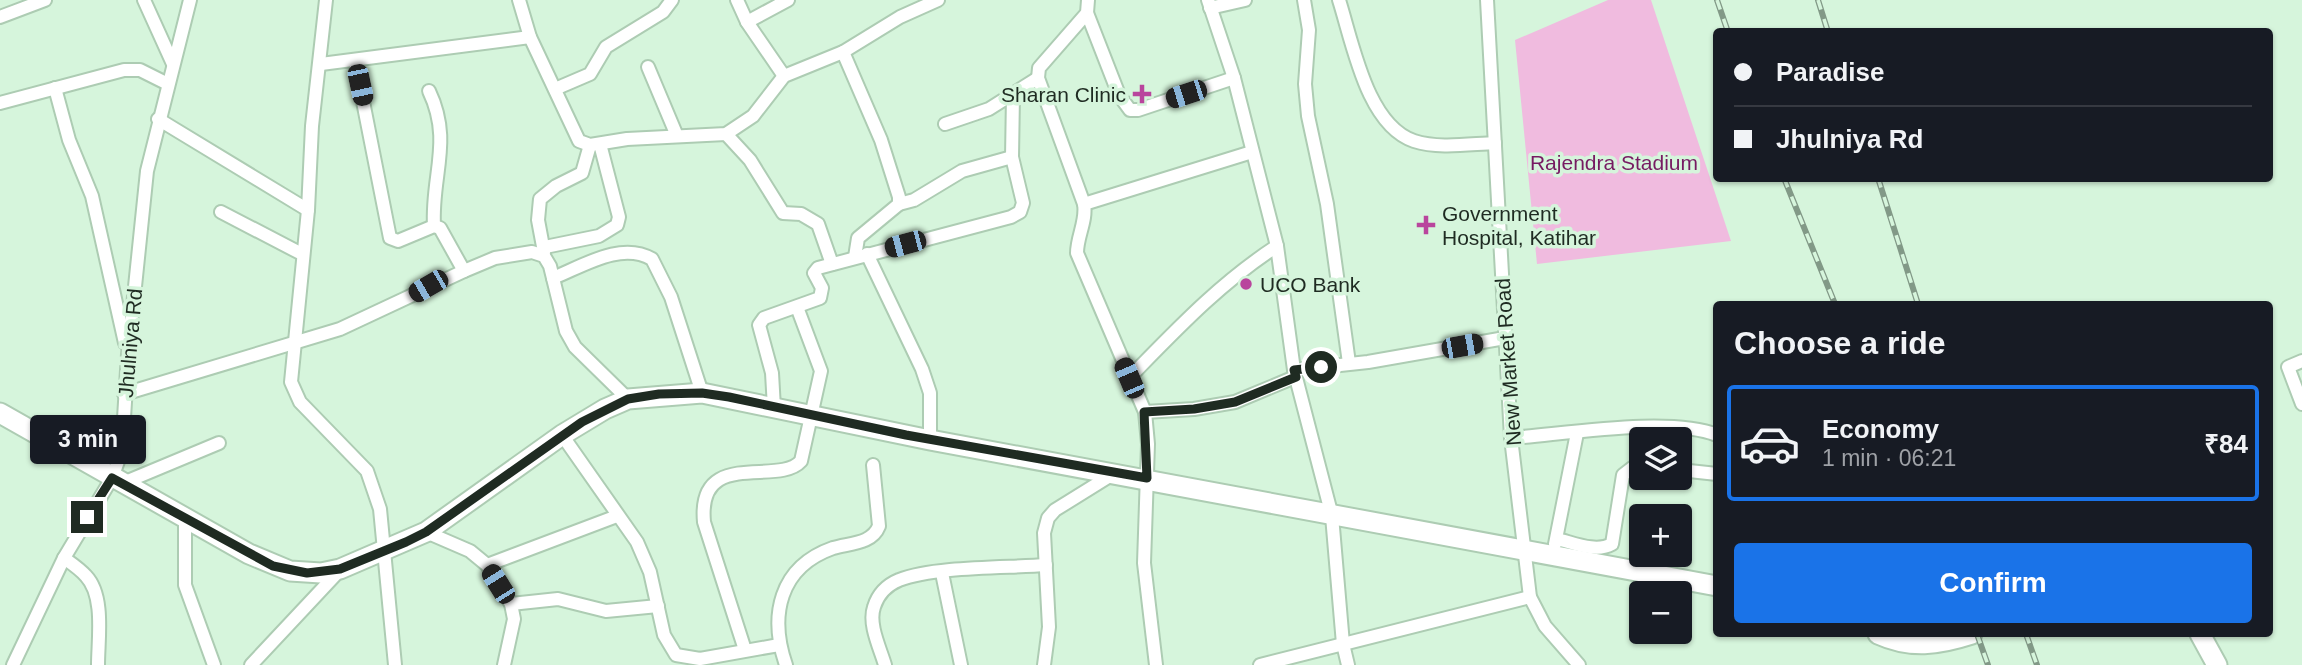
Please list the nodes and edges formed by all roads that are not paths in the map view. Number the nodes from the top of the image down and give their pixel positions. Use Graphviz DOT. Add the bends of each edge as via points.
graph roads {
  1 [pos="45,0"];
  2 [pos="144,0"];
  3 [pos="190,0"];
  4 [pos="326,0"];
  5 [pos="519,0"];
  6 [pos="672,0"];
  7 [pos="737,0"];
  8 [pos="788,0"];
  9 [pos="1245,0"];
  10 [pos="1304,0"];
  11 [pos="1339,0"];
  12 [pos="1487,0"];
  13 [pos="933,1"];
  14 [pos="1209,4"];
  15 [pos="1088,7"];
  16 [pos="0,17"];
  17 [pos="747,22"];
  18 [pos="530,37"];
  19 [pos="843,52"];
  20 [pos="355,61"];
  21 [pos="173,64"];
  22 [pos="321,64"];
  23 [pos="648,67"];
  24 [pos="784,76"];
  25 [pos="1038,78"];
  26 [pos="1234,78"];
  27 [pos="168,84"];
  28 [pos="55,88"];
  29 [pos="555,89"];
  30 [pos="429,91"];
  31 [pos="1013,95"];
  32 [pos="0,103"];
  33 [pos="158,119"];
  34 [pos="945,124"];
  35 [pos="726,134"];
  36 [pos="677,136"];
  37 [pos="1495,143"];
  38 [pos="595,144"];
  39 [pos="1252,152"];
  40 [pos="1012,157"];
  41 [pos="899,204"];
  42 [pos="1084,204"];
  43 [pos="309,209"];
  44 [pos="221,212"];
  45 [pos="434,226"];
  46 [pos="1277,246"];
  47 [pos="544,251"];
  48 [pos="302,254"];
  49 [pos="861,256"];
  50 [pos="832,264"];
  51 [pos="464,271"];
  52 [pos="553,278"];
  53 [pos="797,307"];
  54 [pos="1505,338"];
  55 [pos="293,342"];
  56 [pos="128,354"];
  57 [pos="2302,361"];
  58 [pos="1349,363"];
  59 [pos="1295,373"];
  60 [pos="1129,378"];
  61 [pos="702,393"];
  62 [pos="124,394"];
  63 [pos="628,399"];
  64 [pos="2302,404"];
  65 [pos="774,408"];
  66 [pos="1144,412"];
  67 [pos="0,413"];
  68 [pos="811,417"];
  69 [pos="1577,433"];
  70 [pos="1713,433"];
  71 [pos="562,435"];
  72 [pos="1511,438"];
  73 [pos="930,440"];
  74 [pos="219,443"];
  75 [pos="873,465"];
  76 [pos="1629,470"];
  77 [pos="1692,471"];
  78 [pos="1115,473"];
  79 [pos="1713,474"];
  80 [pos="1147,478"];
  81 [pos="117,481"];
  82 [pos="617,516"];
  83 [pos="1332,516"];
  84 [pos="185,519"];
  85 [pos="426,532"];
  86 [pos="1555,547"];
  87 [pos="1525,551"];
  88 [pos="384,552"];
  89 [pos="64,558"];
  90 [pos="487,565"];
  91 [pos="1046,565"];
  92 [pos="340,569"];
  93 [pos="942,573"];
  94 [pos="1713,585"];
  95 [pos="1530,597"];
  96 [pos="511,604"];
  97 [pos="658,606"];
  98 [pos="1887,637"];
  99 [pos="1962,637"];
  100 [pos="2202,637"];
  101 [pos="1343,644"];
  102 [pos="779,645"];
  103 [pos="745,650"];
  104 [pos="13,665"];
  105 [pos="98,665"];
  106 [pos="214,665"];
  107 [pos="251,665"];
  108 [pos="395,665"];
  109 [pos="504,665"];
  110 [pos="786,665"];
  111 [pos="886,665"];
  112 [pos="961,665"];
  113 [pos="1044,665"];
  114 [pos="1156,665"];
  115 [pos="1261,665"];
  116 [pos="1348,665"];
  117 [pos="1579,665"];
  118 [pos="2217,665"];
  1 -- 16 [label="street"];
  2 -- 21 [label="street"];
  3 -- 21 [label="street, Jhulniya Rd"];
  4 -- 22 [label="street"];
  5 -- 18 [label="street"];
  6 -- 29 [label="street" via="663,12 606,47 590,74"];
  7 -- 17 [label="street"];
  8 -- 17 [label="street"];
  9 -- 14 [label="street"];
  10 -- 58 [label="street" via="1309,30 1308,116 1327,204"];
  11 -- 37 [label="street" via="1367,84 1387,125 1417,142"];
  12 -- 37 [label="street, New Market Road"];
  13 -- 19 [label="street"];
  14 -- 26 [label="street"];
  15 -- 25 [label="street" via="1039,68"];
  15 -- 26 [label="street" via="1119,95 1130,110"];
  17 -- 24 [label="street"];
  18 -- 20 [label="street"];
  18 -- 29 [label="street"];
  19 -- 24 [label="street"];
  19 -- 41 [label="street" via="880,140"];
  20 -- 22 [label="street"];
  20 -- 45 [label="street" via="390,238 398,241"];
  21 -- 27 [label="street, Jhulniya Rd"];
  22 -- 43 [label="street" via="312,126"];
  23 -- 36 [label="street"];
  24 -- 35 [label="street" via="753,116"];
  25 -- 31 [label="street"];
  25 -- 42 [label="street"];
  26 -- 39 [label="street"];
  27 -- 28 [label="street" via="153,74 132,70"];
  27 -- 33 [label="street, Jhulniya Rd"];
  28 -- 32 [label="street"];
  28 -- 56 [label="street" via="92,196"];
  29 -- 38 [label="street" via="579,141"];
  30 -- 45 [label="street" via="438,111 442,140 433,191"];
  31 -- 34 [label="street"];
  31 -- 40 [label="street"];
  33 -- 43 [label="street"];
  33 -- 56 [label="street, Jhulniya Rd" via="147,171"];
  35 -- 36 [label="street"];
  35 -- 50 [label="street" via="755,166 783,213 801,214 818,224"];
  36 -- 38 [label="street"];
  37 -- 54 [label="street, New Market Road"];
  38 -- 47 [label="street" via="582,173 540,199 538,220"];
  38 -- 47 [label="street" via="619,217 617,225 599,236"];
  39 -- 42 [label="street"];
  39 -- 46 [label="street"];
  40 -- 41 [label="street" via="962,171"];
  40 -- 49 [label="street" via="1023,204 1020,212"];
  41 -- 49 [label="street" via="863,232 855,245"];
  42 -- 60 [label="street" via="1077,253"];
  43 -- 48 [label="street"];
  44 -- 48 [label="street"];
  45 -- 51 [label="street" via="446,233"];
  46 -- 59 [label="street"];
  46 -- 60 [label="street" via="1209,298"];
  47 -- 51 [label="street" via="510,255"];
  47 -- 52 [label="street"];
  48 -- 55 [label="street"];
  49 -- 50 [label="street"];
  49 -- 73 [label="street" via="922,369 930,393"];
  50 -- 53 [label="street" via="814,273 822,288 820,298"];
  51 -- 55 [label="street" via="370,317"];
  52 -- 61 [label="street" via="611,255 630,252 652,259 671,297"];
  52 -- 63 [label="street" via="566,331 575,347"];
  53 -- 65 [label="street" via="764,318 759,325 771,366"];
  53 -- 68 [label="street" via="821,371"];
  54 -- 58 [label="street"];
  54 -- 72 [label="street, New Market Road"];
  55 -- 62 [label="street"];
  55 -- 88 [label="street" via="291,382 300,402 367,471 380,509"];
  56 -- 62 [label="street, Jhulniya Rd"];
  57 -- 64 [label="street" via="2288,367"];
  58 -- 59 [label="street"];
  59 -- 66 [label="street" via="1235,402"];
  59 -- 83 [label="street"];
  60 -- 66 [label="street"];
  61 -- 63 [label="highway"];
  61 -- 65 [label="highway"];
  62 -- 81 [label="street, Jhulniya Rd"];
  63 -- 71 [label="highway"];
  65 -- 68 [label="highway"];
  66 -- 80 [label="street"];
  67 -- 81 [label="highway"];
  68 -- 73 [label="highway"];
  68 -- 103 [label="street" via="801,461 795,468 735,474 712,487 702,507"];
  69 -- 70 [label="street" via="1671,426"];
  69 -- 72 [label="street"];
  69 -- 86 [label="street"];
  71 -- 82 [label="street"];
  71 -- 85 [label="highway"];
  72 -- 87 [label="street, New Market Road"];
  73 -- 78 [label="highway"];
  74 -- 81 [label="street"];
  75 -- 102 [label="street" via="880,526 876,535 830,550 806,563 792,578 776,615"];
  76 -- 86 [label="street" via="1623,475 1612,544 1605,548"];
  77 -- 79 [label="street"];
  78 -- 80 [label="highway"];
  78 -- 91 [label="street" via="1048,518"];
  80 -- 83 [label="highway"];
  80 -- 114 [label="street" via="1144,564"];
  81 -- 84 [label="highway"];
  81 -- 89 [label="street, Jhulniya Rd"];
  82 -- 90 [label="street"];
  82 -- 97 [label="street" via="644,555"];
  83 -- 87 [label="highway"];
  83 -- 101 [label="street"];
  84 -- 92 [label="highway" via="273,566 307,573"];
  84 -- 106 [label="street" via="184,585"];
  85 -- 88 [label="highway"];
  85 -- 90 [label="street" via="470,551"];
  86 -- 87 [label="highway"];
  86 -- 94 [label="highway" via="1584,562"];
  87 -- 95 [label="street, New Market Road"];
  88 -- 92 [label="highway"];
  88 -- 108 [label="street"];
  89 -- 104 [label="street, Jhulniya Rd"];
  89 -- 105 [label="street" via="87,576 93,587"];
  90 -- 96 [label="street"];
  91 -- 93 [label="street"];
  91 -- 113 [label="street" via="1049,627"];
  92 -- 107 [label="street"];
  93 -- 111 [label="street" via="899,580 880,594 873,609 873,625"];
  93 -- 112 [label="street"];
  95 -- 101 [label="street"];
  95 -- 117 [label="street, New Market Road" via="1545,626"];
  96 -- 97 [label="street" via="558,599 606,611"];
  96 -- 109 [label="street" via="513,619"];
  97 -- 103 [label="street" via="664,635 676,655 700,659"];
  98 -- 99 [label="highway" via="1911,645 1935,645"];
  100 -- 118 [label="highway"];
  101 -- 115 [label="street"];
  101 -- 116 [label="street"];
  102 -- 103 [label="street"];
  102 -- 110 [label="street"];
}
